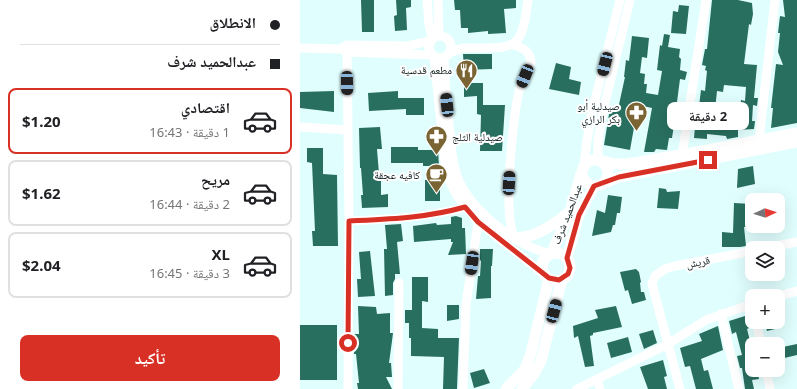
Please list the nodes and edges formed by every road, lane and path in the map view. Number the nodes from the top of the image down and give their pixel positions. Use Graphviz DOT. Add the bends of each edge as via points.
graph roads {
  1 [pos="427,0"];
  2 [pos="438,0"];
  3 [pos="528,0"];
  4 [pos="620,0"];
  5 [pos="630,0"];
  6 [pos="706,0"];
  7 [pos="775,0"];
  8 [pos="434,39"];
  9 [pos="450,43"];
  10 [pos="512,44"];
  11 [pos="300,48"];
  12 [pos="462,48"];
  13 [pos="345,49"];
  14 [pos="446,55"];
  15 [pos="432,56"];
  16 [pos="300,127"];
  17 [pos="348,130"];
  18 [pos="797,133"];
  19 [pos="759,140"];
  20 [pos="792,143"];
  21 [pos="797,150"];
  22 [pos="682,155"];
  23 [pos="600,161"];
  24 [pos="582,170"];
  25 [pos="597,185"];
  26 [pos="465,207"];
  27 [pos="570,212"];
  28 [pos="349,221"];
  29 [pos="478,222"];
  30 [pos="515,238"];
  31 [pos="797,242"];
  32 [pos="785,244"];
  33 [pos="745,252"];
  34 [pos="551,254"];
  35 [pos="567,258"];
  36 [pos="547,277"];
  37 [pos="562,279"];
  38 [pos="399,283"];
  39 [pos="797,291"];
  40 [pos="785,294"];
  41 [pos="545,296"];
  42 [pos="558,298"];
  43 [pos="745,306"];
  44 [pos="721,314"];
  45 [pos="668,344"];
  46 [pos="767,377"];
  47 [pos="597,379"];
  48 [pos="348,389"];
  49 [pos="398,389"];
  50 [pos="462,389"];
  51 [pos="506,389"];
  52 [pos="522,389"];
  53 [pos="577,389"];
  54 [pos="600,389"];
  55 [pos="680,389"];
  56 [pos="739,389"];
  57 [pos="770,389"];
  1 -- 8 [label="street" via="429,24"];
  2 -- 8 [label="street"];
  3 -- 10 [label="street" via="522,30 518,40"];
  4 -- 24 [label="street" via="592,114"];
  5 -- 23 [label="street" via="603,110 598,140"];
  6 -- 22 [label="street"];
  7 -- 19 [label="street"];
  8 -- 9 [label="street" via="445,38"];
  8 -- 13 [label="street" via="407,46"];
  8 -- 15 [label="street" via="428,48"];
  9 -- 12 [label="street"];
  9 -- 14 [label="street" via="450,50"];
  10 -- 12 [label="street" via="504,47"];
  10 -- 30 [label="street" via="524,48 531,58 519,92 510,161 508,194 512,233"];
  11 -- 13 [label="street"];
  12 -- 14 [label="street"];
  13 -- 15 [label="street"];
  13 -- 17 [label="street"];
  14 -- 15 [label="street" via="440,58"];
  14 -- 30 [label="street" via="446,93 452,162 457,177 465,192 483,212"];
  15 -- 26 [label="street" via="447,172 457,196"];
  16 -- 17 [label="street"];
  17 -- 28 [label="street"];
  18 -- 19 [label="main road"];
  19 -- 22 [label="main road"];
  20 -- 21 [label="main road"];
  20 -- 25 [label="main road, عبدالحميد شرف" via="619,177"];
  22 -- 23 [label="main road" via="622,164"];
  23 -- 24 [label="main road" via="590,160"];
  23 -- 25 [label="main road" via="605,164 608,172 606,180"];
  24 -- 25 [label="main road" via="587,183"];
  24 -- 27 [label="main road, عبدالحميد شرف"];
  25 -- 35 [label="main road, عبدالحميد شرف" via="579,215"];
  26 -- 28 [label="street" via="423,216"];
  26 -- 29 [label="street"];
  27 -- 30 [label="main road" via="544,230 524,238"];
  27 -- 34 [label="main road, عبدالحميد شرف"];
  28 -- 48 [label="street"];
  29 -- 36 [label="street"];
  29 -- 50 [label="street" via="466,305"];
  30 -- 34 [label="street"];
  31 -- 32 [label="street"];
  33 -- 45 [label="street, قريش" via="664,269 654,276 652,284"];
  34 -- 35 [label="main road" via="558,253"];
  34 -- 36 [label="main road" via="547,256 542,267"];
  35 -- 37 [label="main road" via="570,268"];
  36 -- 37 [label="main road"];
  36 -- 41 [label="main road"];
  37 -- 42 [label="main road"];
  38 -- 49 [label="street"];
  39 -- 40 [label="street"];
  41 -- 42 [label="main road" via="552,295"];
  41 -- 51 [label="main road" via="525,369"];
  42 -- 52 [label="main road" via="541,361"];
  43 -- 44 [label="street"];
  44 -- 45 [label="street" via="706,320"];
  44 -- 56 [label="street"];
  45 -- 47 [label="street"];
  45 -- 55 [label="street"];
  46 -- 57 [label="street"];
  47 -- 53 [label="street"];
  47 -- 54 [label="street"];
}
